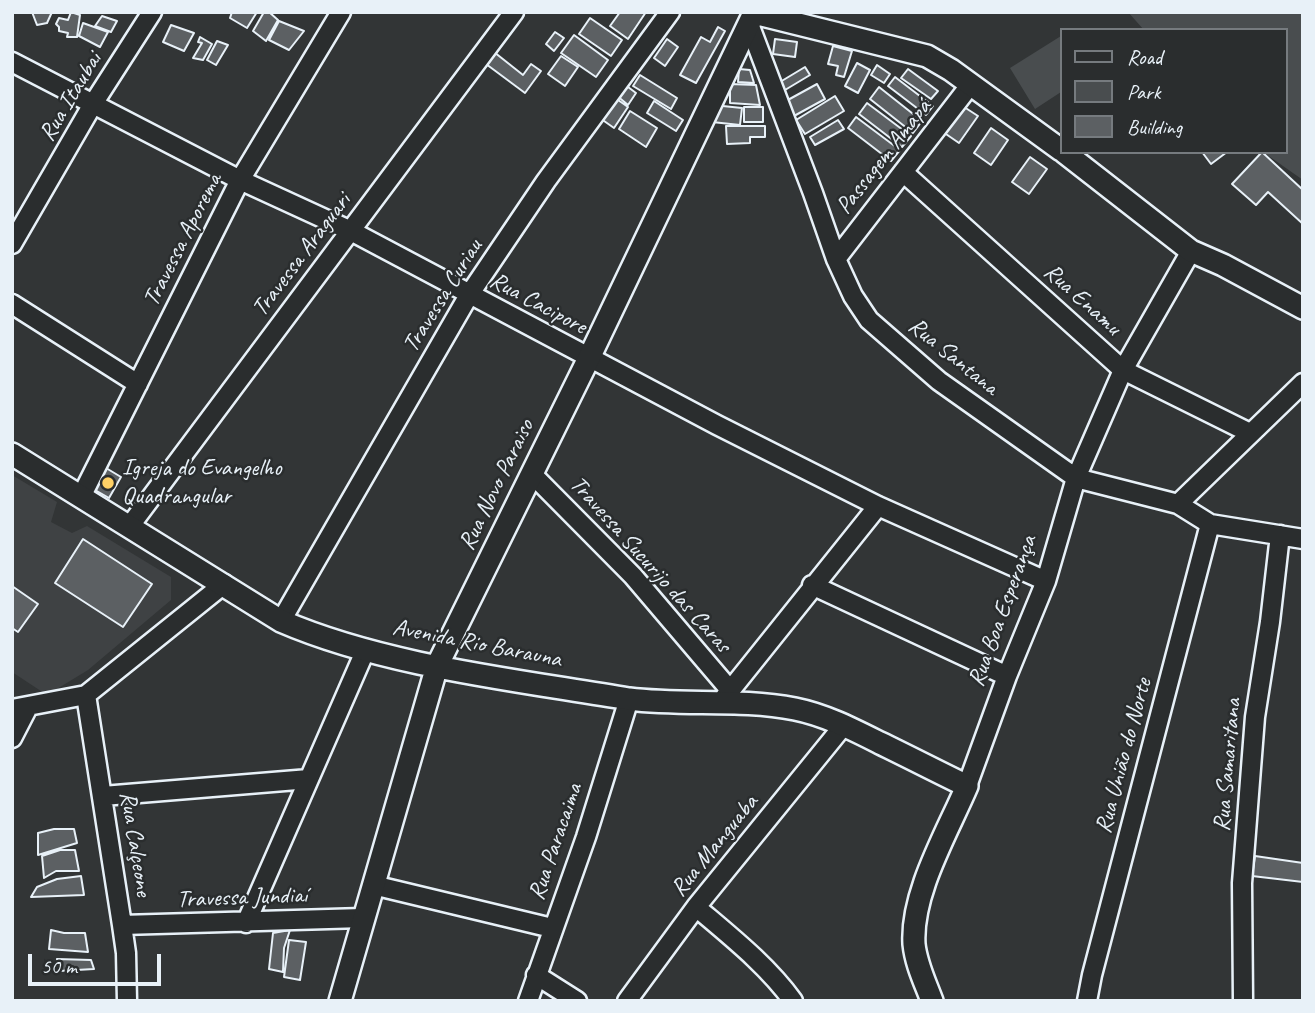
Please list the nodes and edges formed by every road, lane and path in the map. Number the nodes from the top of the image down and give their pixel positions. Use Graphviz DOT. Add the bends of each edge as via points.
graph roads {
  1 [pos="152,12"];
  2 [pos="341,12"];
  3 [pos="514,12"];
  4 [pos="670,12"];
  5 [pos="759,15"];
  6 [pos="12,62"];
  7 [pos="971,84"];
  8 [pos="93,104"];
  9 [pos="1060,149"];
  10 [pos="1067,154"];
  11 [pos="904,172"];
  12 [pos="240,180"];
  13 [pos="351,230"];
  14 [pos="12,244"];
  15 [pos="1191,251"];
  16 [pos="835,260"];
  17 [pos="469,295"];
  18 [pos="12,304"];
  19 [pos="1303,307"];
  20 [pos="589,358"];
  21 [pos="1123,370"];
  22 [pos="1303,383"];
  23 [pos="138,384"];
  24 [pos="1250,433"];
  25 [pos="12,454"];
  26 [pos="532,474"];
  27 [pos="1076,478"];
  28 [pos="81,497"];
  29 [pos="1178,504"];
  30 [pos="878,506"];
  31 [pos="1210,524"];
  32 [pos="129,527"];
  33 [pos="1280,535"];
  34 [pos="1303,539"];
  35 [pos="1046,581"];
  36 [pos="223,584"];
  37 [pos="812,585"];
  38 [pos="281,621"];
  39 [pos="366,649"];
  40 [pos="437,666"];
  41 [pos="1007,676"];
  42 [pos="86,695"];
  43 [pos="726,696"];
  44 [pos="629,699"];
  45 [pos="20,708"];
  46 [pos="844,725"];
  47 [pos="12,738"];
  48 [pos="309,779"];
  49 [pos="967,786"];
  50 [pos="103,796"];
  51 [pos="373,885"];
  52 [pos="696,908"];
  53 [pos="363,918"];
  54 [pos="246,923"];
  55 [pos="122,925"];
  56 [pos="552,928"];
  57 [pos="537,975"];
  58 [pos="127,1001"];
  59 [pos="340,1001"];
  60 [pos="528,1001"];
  61 [pos="577,1001"];
  62 [pos="626,1001"];
  63 [pos="793,1001"];
  64 [pos="932,1001"];
  65 [pos="1087,1001"];
  66 [pos="1243,1001"];
  1 -- 8 [label="street, Rua Itaubai"];
  2 -- 12 [label="street, Travessa Aporema"];
  3 -- 13 [label="street, Travessa Araguari"];
  4 -- 17 [label="street, Travessa Curiau"];
  5 -- 7 [label="street" via="927,56"];
  5 -- 16 [label="street, Rua Santana"];
  5 -- 20 [label="street, Rua Novo Paraiso"];
  6 -- 8 [label="street, Rua Cacipore"];
  7 -- 9 [label="street"];
  7 -- 11 [label="street, Passagem Amapá"];
  8 -- 12 [label="street, Rua Cacipore"];
  8 -- 14 [label="street, Rua Itaubai"];
  10 -- 15 [label="street"];
  11 -- 16 [label="street, Passagem Amapá"];
  11 -- 21 [label="street, Rua Enamu"];
  12 -- 13 [label="street, Rua Cacipore"];
  12 -- 23 [label="street, Travessa Aporema"];
  13 -- 17 [label="street, Rua Cacipore"];
  13 -- 32 [label="street, Travessa Araguari"];
  15 -- 19 [label="street"];
  15 -- 21 [label="street, Rua Boa Esperança"];
  16 -- 27 [label="street, Rua Santana" via="869,320 939,381"];
  17 -- 20 [label="street, Rua Cacipore"];
  17 -- 38 [label="street, Travessa Curiau"];
  18 -- 23 [label="street"];
  20 -- 26 [label="street, Rua Novo Paraiso"];
  20 -- 30 [label="street, Rua Cacipore"];
  21 -- 24 [label="street, Rua Enamu"];
  21 -- 27 [label="street, Rua Boa Esperança"];
  22 -- 24 [label="street"];
  23 -- 28 [label="street, Travessa Aporema"];
  24 -- 29 [label="street"];
  25 -- 28 [label="street, Avenida Rio Barauna"];
  26 -- 40 [label="street, Rua Novo Paraiso"];
  26 -- 43 [label="street, Travessa Sucurijo das Caras" via="633,576"];
  27 -- 29 [label="street, Rua Santana"];
  27 -- 35 [label="street, Rua Boa Esperança"];
  28 -- 32 [label="street, Avenida Rio Barauna"];
  29 -- 31 [label="street, Rua Santana"];
  30 -- 35 [label="street, Rua Cacipore"];
  30 -- 37 [label="street, Travessa Sucurijo das Caras"];
  31 -- 33 [label="street, Rua Santana"];
  31 -- 65 [label="street, Rua União do Norte"];
  32 -- 36 [label="street, Avenida Rio Barauna"];
  33 -- 34 [label="street, Rua Santana"];
  33 -- 66 [label="street, Rua Samaritana" via="1249,787 1242,883"];
  35 -- 41 [label="street, Rua Boa Esperança"];
  36 -- 38 [label="street, Avenida Rio Barauna"];
  36 -- 42 [label="street"];
  37 -- 41 [label="street"];
  37 -- 43 [label="street, Travessa Sucurijo das Caras"];
  38 -- 39 [label="street, Avenida Rio Barauna" via="318,637"];
  39 -- 40 [label="street, Avenida Rio Barauna"];
  39 -- 48 [label="street"];
  40 -- 44 [label="street, Avenida Rio Barauna"];
  40 -- 51 [label="street, Rua Novo Paraiso"];
  41 -- 49 [label="street, Rua Boa Esperança"];
  42 -- 45 [label="street"];
  42 -- 50 [label="street, Rua Calçeone"];
  43 -- 44 [label="street, Avenida Rio Barauna" via="651,702"];
  43 -- 46 [label="street, Avenida Rio Barauna" via="814,713"];
  44 -- 56 [label="street, Rua Paracaima"];
  45 -- 47 [label="street"];
  46 -- 49 [label="street, Avenida Rio Barauna"];
  46 -- 52 [label="street, Rua Manguaba"];
  48 -- 50 [label="street"];
  48 -- 54 [label="street"];
  49 -- 64 [label="street, Rua Boa Esperança" via="922,891 916,921 918,964"];
  50 -- 55 [label="street, Rua Calçeone"];
  51 -- 53 [label="street, Rua Novo Paraiso"];
  51 -- 56 [label="street"];
  52 -- 62 [label="street, Rua Manguaba"];
  52 -- 63 [label="street" via="746,950"];
  53 -- 54 [label="street, Travessa Jundiaí"];
  53 -- 59 [label="street, Rua Novo Paraiso"];
  54 -- 55 [label="street, Travessa Jundiaí"];
  55 -- 58 [label="street, Rua Calçeone"];
  56 -- 57 [label="street, Rua Paracaima"];
  57 -- 60 [label="street, Rua Paracaima"];
  57 -- 61 [label="street"];
}
